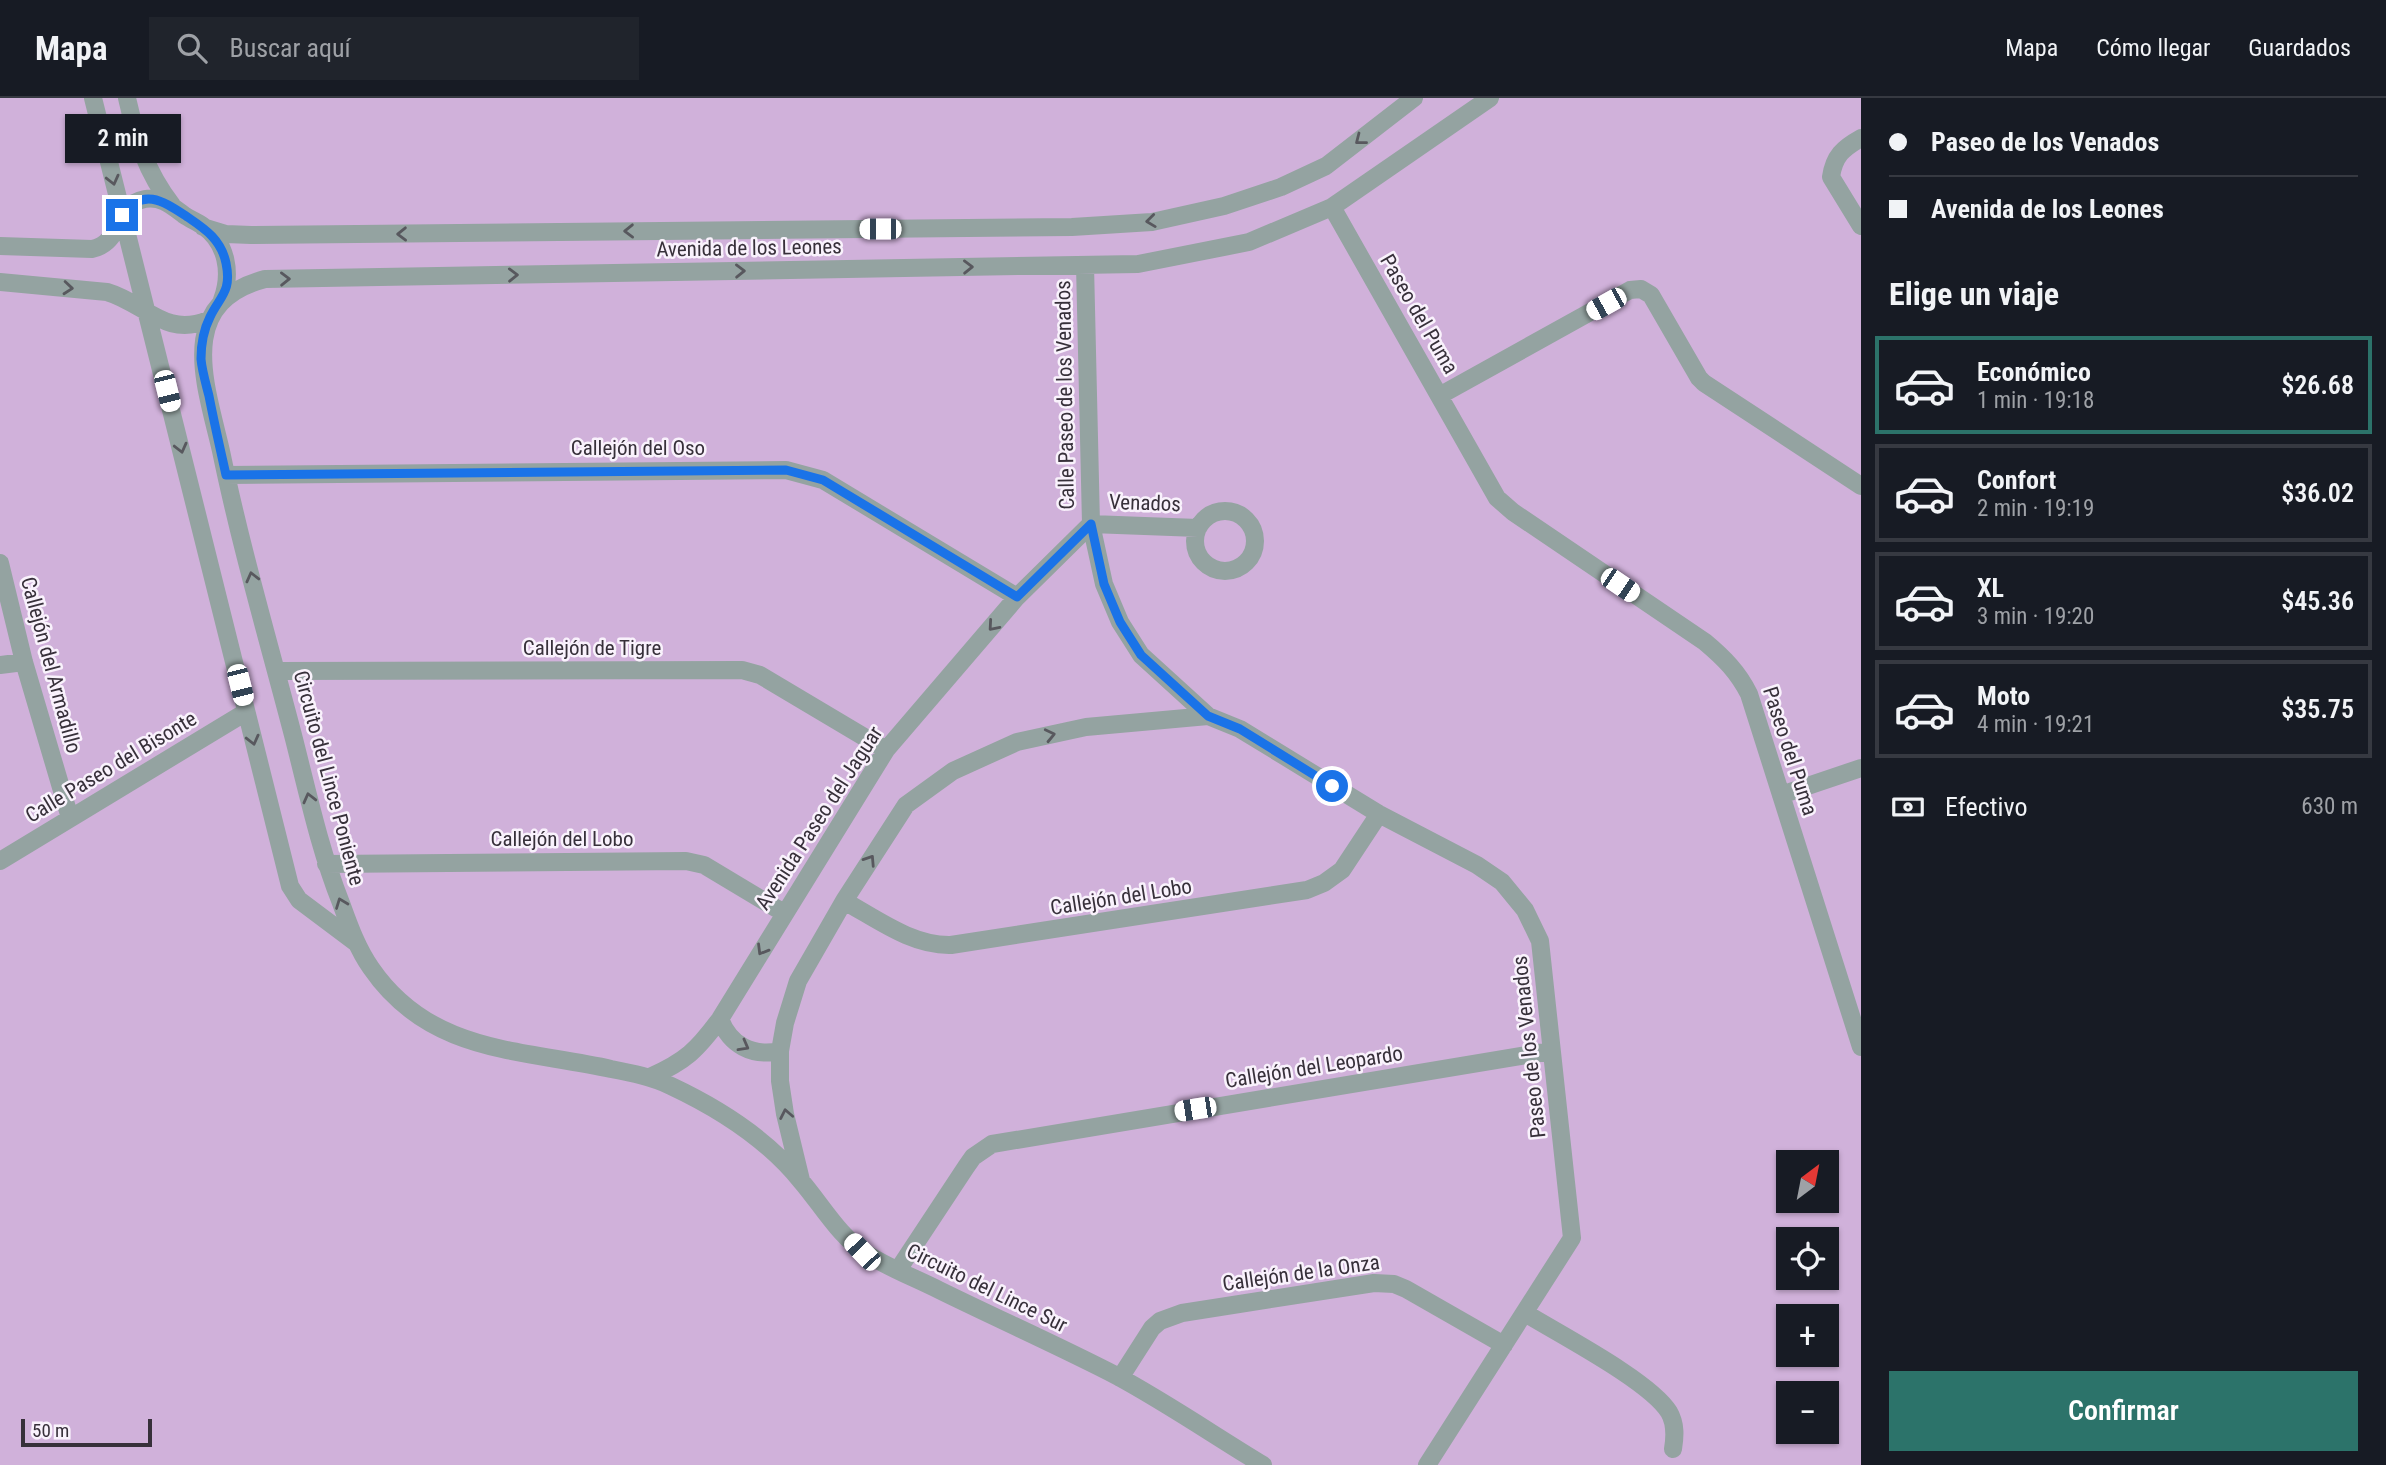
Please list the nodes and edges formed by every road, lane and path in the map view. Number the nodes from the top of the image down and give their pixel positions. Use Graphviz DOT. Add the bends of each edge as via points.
graph roads {
  1 [pos="93,98"];
  2 [pos="127,98"];
  3 [pos="1414,98"];
  4 [pos="1490,98"];
  5 [pos="1861,138"];
  6 [pos="172,205"];
  7 [pos="1332,207"];
  8 [pos="122,215"];
  9 [pos="1861,226"];
  10 [pos="203,227"];
  11 [pos="0,246"];
  12 [pos="1086,265"];
  13 [pos="0,282"];
  14 [pos="222,300"];
  15 [pos="147,310"];
  16 [pos="208,320"];
  17 [pos="1439,396"];
  18 [pos="226,475"];
  19 [pos="1861,486"];
  20 [pos="1091,524"];
  21 [pos="1198,528"];
  22 [pos="0,563"];
  23 [pos="1017,597"];
  24 [pos="24,662"];
  25 [pos="0,665"];
  26 [pos="276,671"];
  27 [pos="246,712"];
  28 [pos="1208,716"];
  29 [pos="886,750"];
  30 [pos="1861,768"];
  31 [pos="1781,795"];
  32 [pos="1379,814"];
  33 [pos="70,818"];
  34 [pos="0,861"];
  35 [pos="326,864"];
  36 [pos="844,901"];
  37 [pos="784,913"];
  38 [pos="356,942"];
  39 [pos="720,1019"];
  40 [pos="1861,1047"];
  41 [pos="780,1051"];
  42 [pos="1551,1051"];
  43 [pos="650,1077"];
  44 [pos="801,1180"];
  45 [pos="898,1270"];
  46 [pos="1525,1313"];
  47 [pos="1504,1345"];
  48 [pos="1120,1378"];
  49 [pos="1673,1449"];
  50 [pos="1263,1465"];
  51 [pos="1427,1465"];
  1 -- 8 [label="street, one-way"];
  2 -- 6 [label="street" via="146,166"];
  3 -- 10 [label="street, Avenida de los Leones, one-way" via="1326,166 1224,206 1152,222 1072,227 251,235"];
  4 -- 7 [label="street, Avenida de los Leones"];
  5 -- 9 [label="street" via="1836,157 1832,177"];
  6 -- 8 [label="street" via="146,199"];
  6 -- 10 [label="street"];
  7 -- 12 [label="street, Avenida de los Leones" via="1249,242 1138,264"];
  7 -- 17 [label="street, Paseo del Puma"];
  8 -- 11 [label="street" via="103,247"];
  8 -- 15 [label="street"];
  10 -- 14 [label="street" via="218,242 226,261"];
  14 -- 12 [label="street, Avenida de los Leones, one-way" via="265,279"];
  12 -- 20 [label="street, Calle Paseo de los Venados"];
  13 -- 15 [label="street, one-way" via="107,292"];
  14 -- 16 [label="street"];
  15 -- 16 [label="street" via="178,326"];
  15 -- 27 [label="street, one-way"];
  16 -- 18 [label="street, Circuito del Lince Poniente" via="201,361"];
  17 -- 19 [label="street" via="1630,290 1641,289 1651,295 1699,378"];
  17 -- 31 [label="street, Paseo del Puma" via="1504,505 1705,642 1740,676"];
  18 -- 23 [label="street, Callejón del Oso" via="786,470 823,480"];
  26 -- 18 [label="street, Circuito del Lince Poniente, one-way"];
  20 -- 21 [label="street, Venados"];
  20 -- 23 [label="street, Avenida Paseo del Jaguar"];
  20 -- 28 [label="street, Paseo de los Venados" via="1104,584 1120,622 1141,655"];
  22 -- 24 [label="street, Callejón del Armadillo"];
  23 -- 29 [label="street, Avenida Paseo del Jaguar, one-way"];
  24 -- 25 [label="street"];
  24 -- 33 [label="street, Callejón del Armadillo"];
  26 -- 29 [label="street, Callejón de Tigre" via="742,670 760,675"];
  35 -- 26 [label="street, Circuito del Lince Poniente, one-way"];
  27 -- 33 [label="street, Calle Paseo del Bisonte"];
  27 -- 38 [label="street, one-way" via="290,886 299,900"];
  28 -- 32 [label="street, Paseo de los Venados" via="1240,729"];
  36 -- 28 [label="street, one-way" via="906,805 953,771 1017,743 1086,727"];
  29 -- 37 [label="street, Avenida Paseo del Jaguar"];
  30 -- 31 [label="street"];
  31 -- 40 [label="street, Paseo del Puma"];
  32 -- 36 [label="street, Callejón del Lobo" via="1337,876 1307,890 940,946 914,939"];
  32 -- 42 [label="street, Paseo de los Venados" via="1476,865 1511,891 1540,941"];
  33 -- 34 [label="street, Calle Paseo del Bisonte"];
  35 -- 37 [label="street, Callejón del Lobo" via="686,861 704,865"];
  38 -- 35 [label="street, Circuito del Lince Poniente, one-way"];
  36 -- 41 [label="street" via="798,981"];
  37 -- 39 [label="street, Avenida Paseo del Jaguar, one-way"];
  38 -- 43 [label="street, Circuito del Lince Sur" via="396,998 451,1035 490,1047"];
  39 -- 41 [label="street, one-way" via="744,1048 761,1053"];
  39 -- 43 [label="street, Avenida Paseo del Jaguar" via="698,1049"];
  44 -- 41 [label="street, one-way" via="785,1114"];
  42 -- 45 [label="street, Callejón del Leopardo" via="992,1144 973,1157"];
  42 -- 46 [label="street, Paseo de los Venados" via="1572,1238"];
  43 -- 44 [label="street, Circuito del Lince Sur" via="749,1130"];
  44 -- 45 [label="street, Circuito del Lince Sur" via="862,1252"];
  45 -- 48 [label="street, Circuito del Lince Sur"];
  46 -- 47 [label="street, Paseo de los Venados"];
  46 -- 49 [label="street" via="1642,1385 1668,1412 1675,1433"];
  47 -- 48 [label="street, Callejón de la Onza" via="1406,1289 1374,1283 1182,1313 1160,1321"];
  47 -- 51 [label="street, Paseo de los Venados"];
  48 -- 50 [label="street, Circuito del Lince Sur"];
}
